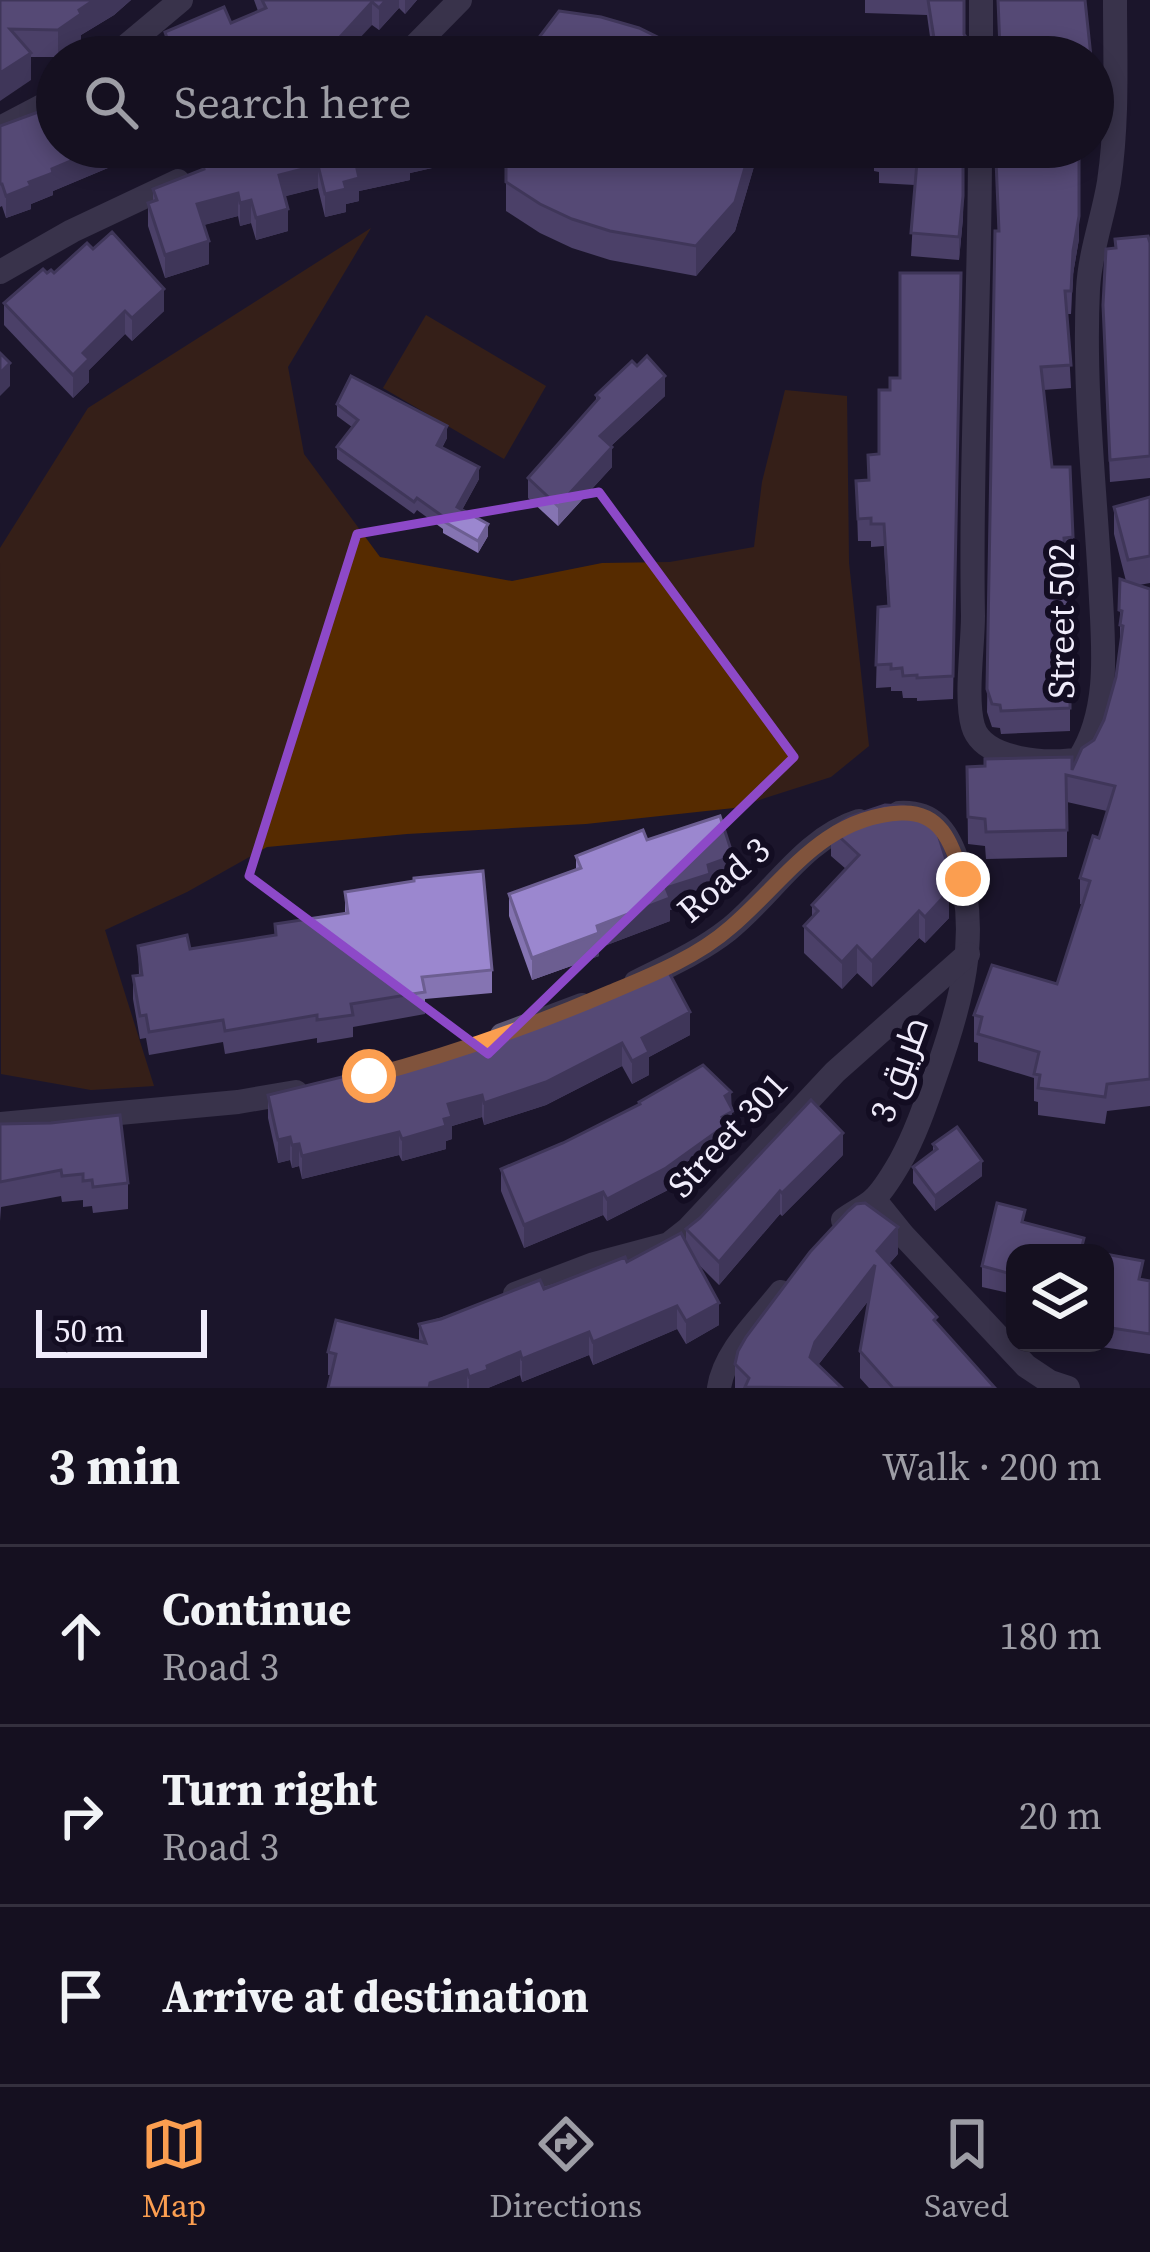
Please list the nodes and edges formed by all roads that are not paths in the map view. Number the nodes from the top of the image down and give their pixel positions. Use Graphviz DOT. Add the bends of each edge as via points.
graph roads {
  1 [pos="182,0"];
  2 [pos="460,0"];
  3 [pos="981,0"];
  4 [pos="1115,0"];
  5 [pos="138,36"];
  6 [pos="425,36"];
  7 [pos="980,36"];
  8 [pos="36,109"];
  9 [pos="0,128"];
  10 [pos="1114,140"];
  11 [pos="979,168"];
  12 [pos="1111,168"];
  13 [pos="199,172"];
  14 [pos="0,272"];
  15 [pos="968,954"];
  16 [pos="472,1045"];
  17 [pos="315,1088"];
  18 [pos="0,1124"];
  19 [pos="874,1199"];
  20 [pos="829,1233"];
  21 [pos="791,1278"];
  22 [pos="491,1304"];
  23 [pos="719,1388"];
  24 [pos="1068,1388"];
  1 -- 5 [label="street"];
  2 -- 6 [label="street"];
  3 -- 7 [label="street"];
  4 -- 10 [label="street, Street 502"];
  8 -- 9 [label="street"];
  11 -- 12 [label="street, Street 502" via="973,729 1022,759 1047,764 1079,759 1094,733 1102,686 1085,362 1091,258"];
  13 -- 14 [label="street"];
  15 -- 16 [label="street, Road 3" via="963,879 946,832 906,812 875,816 820,842 697,952"];
  15 -- 19 [label="street, طريق 3" via="915,1133"];
  15 -- 22 [label="street, Street 301" via="835,1072 669,1244"];
  17 -- 18 [label="street"];
  19 -- 20 [label="street"];
  19 -- 24 [label="street" via="1025,1366"];
  21 -- 23 [label="street" via="732,1355"];
}
